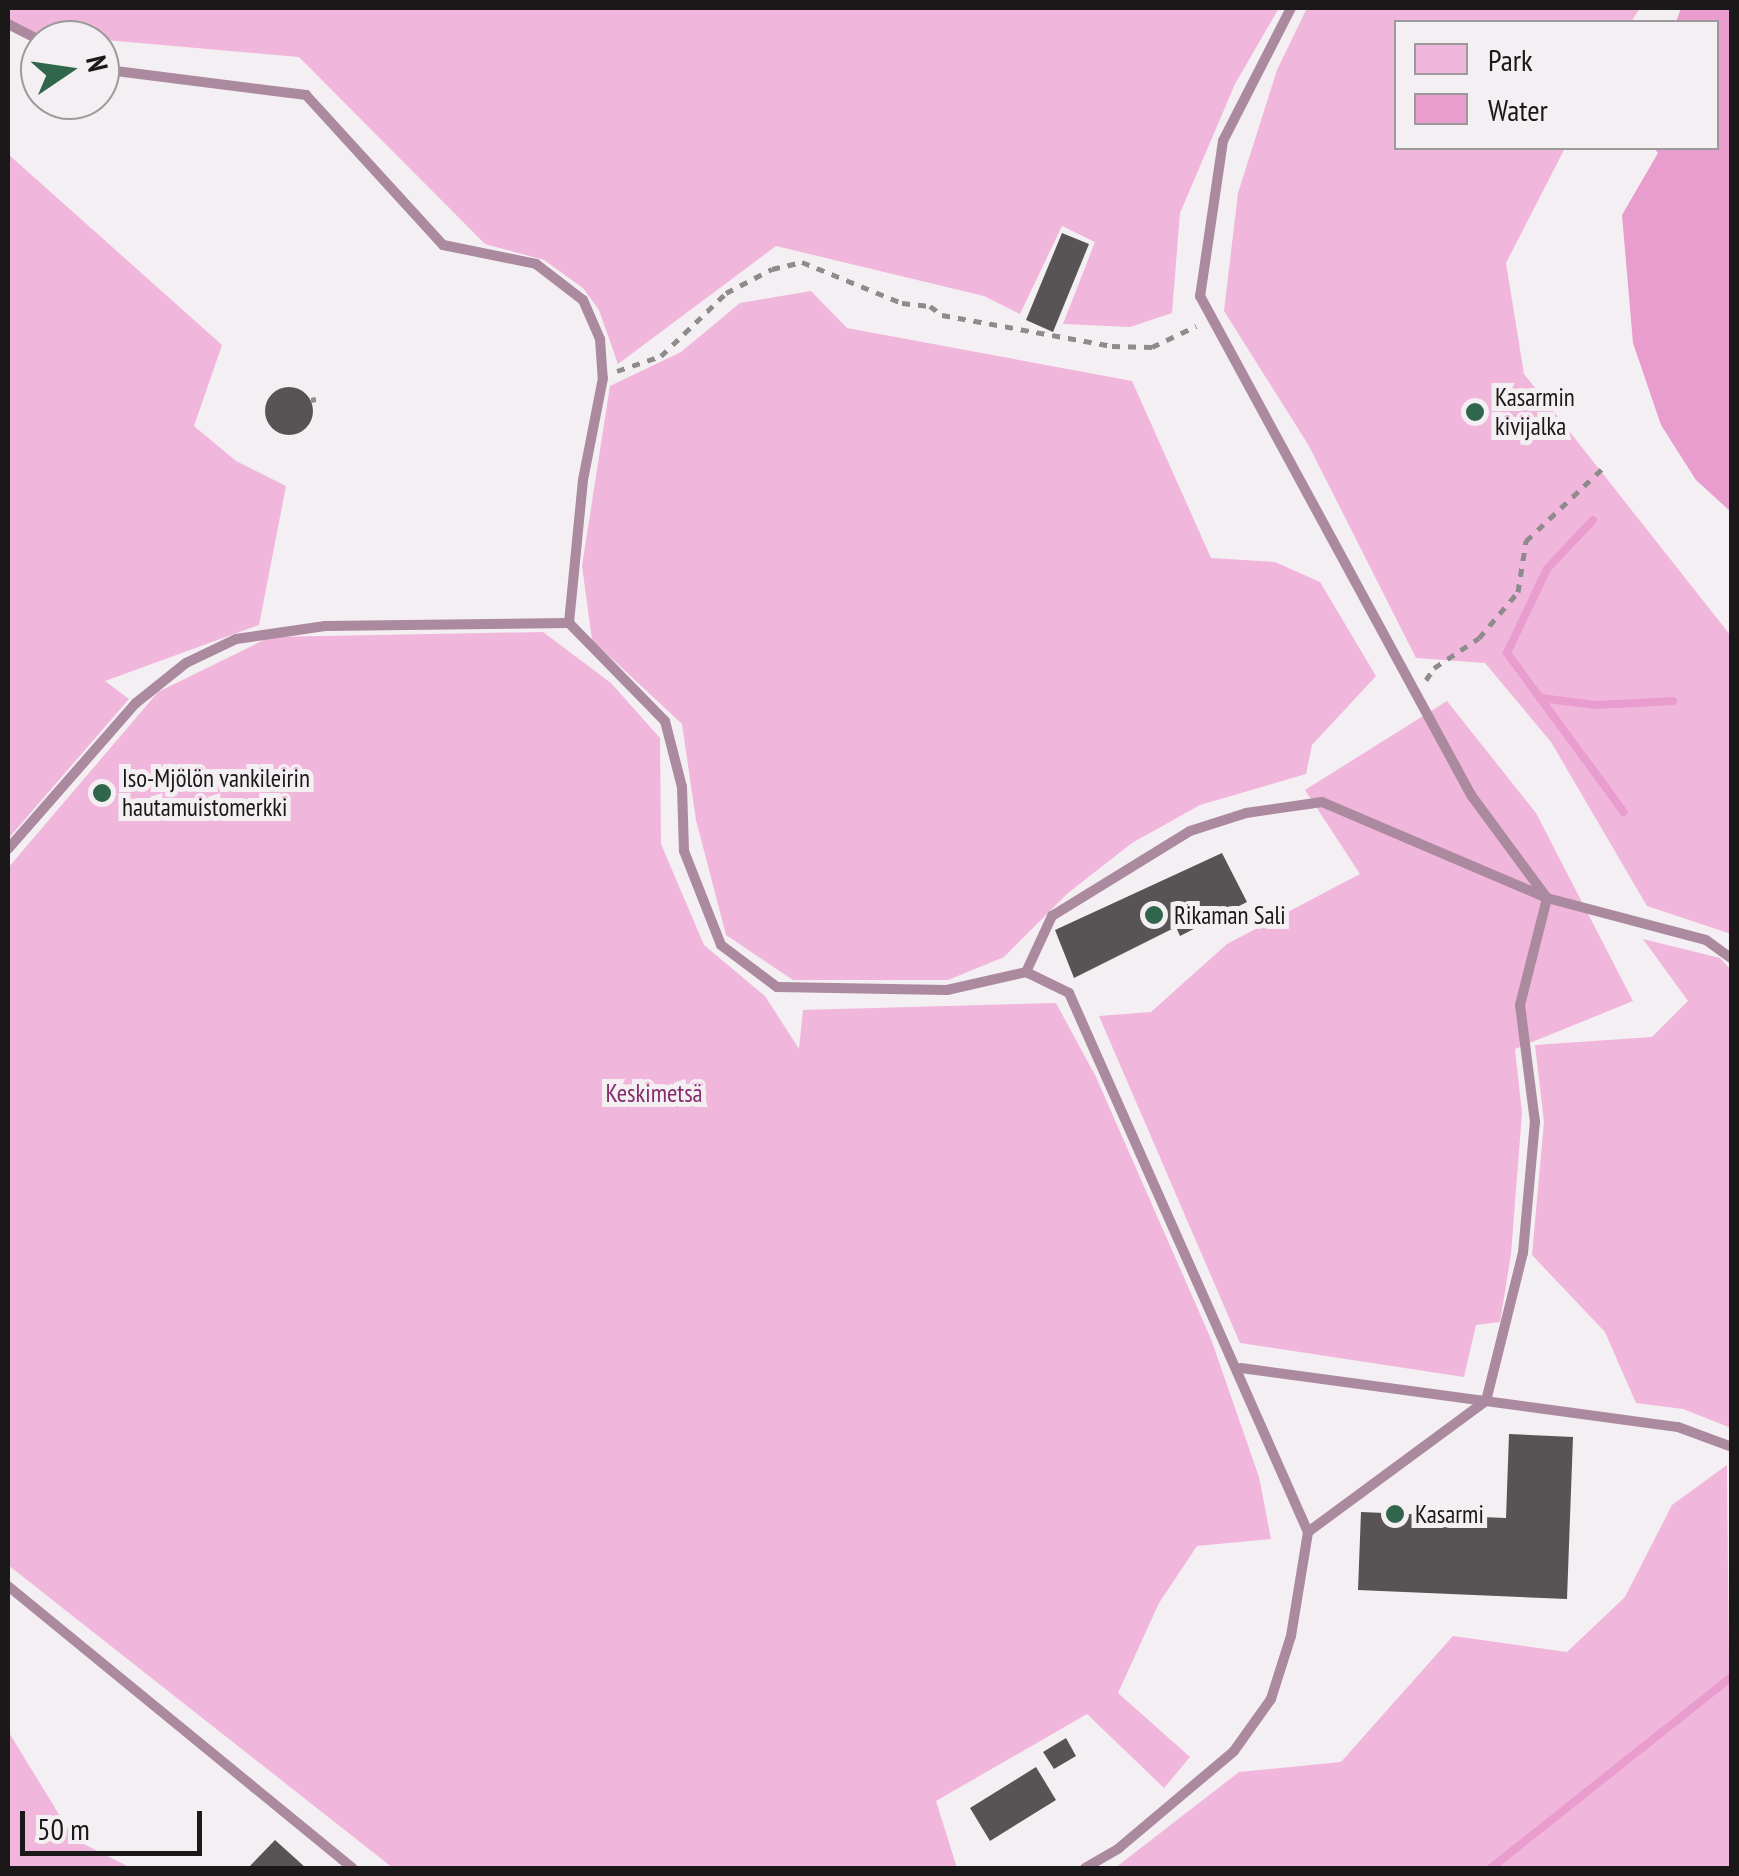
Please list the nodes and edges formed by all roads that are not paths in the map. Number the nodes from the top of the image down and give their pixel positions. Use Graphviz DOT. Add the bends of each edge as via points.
graph roads {
  1 [pos="1291,8"];
  2 [pos="120,72"];
  3 [pos="569,623"];
  4 [pos="8,850"];
  5 [pos="1547,898"];
  6 [pos="1732,959"];
  7 [pos="1026,972"];
  8 [pos="1241,1368"];
  9 [pos="1486,1401"];
  10 [pos="1732,1448"];
  11 [pos="1308,1532"];
  12 [pos="8,1586"];
  13 [pos="352,1868"];
  14 [pos="1085,1868"];
  1 -- 5 [label="lane" via="1223,141 1200,296 1471,795"];
  2 -- 3 [label="lane" via="306,96 443,244 536,264 583,300 600,339 603,378 583,480"];
  3 -- 4 [label="lane" via="326,626 236,639 186,663 136,703"];
  3 -- 7 [label="lane" via="665,721 682,786 684,851 722,946 777,987 947,990"];
  5 -- 6 [label="lane" via="1706,940"];
  5 -- 7 [label="lane" via="1322,802 1190,831 1052,916"];
  5 -- 9 [label="lane" via="1520,1005 1534,1122 1522,1254"];
  7 -- 8 [label="lane" via="1069,993"];
  8 -- 9 [label="lane"];
  8 -- 11 [label="lane"];
  9 -- 10 [label="lane" via="1678,1427"];
  9 -- 11 [label="lane"];
  11 -- 14 [label="lane" via="1291,1636 1271,1700 1234,1751 1119,1848"];
  12 -- 13 [label="lane"];
}
